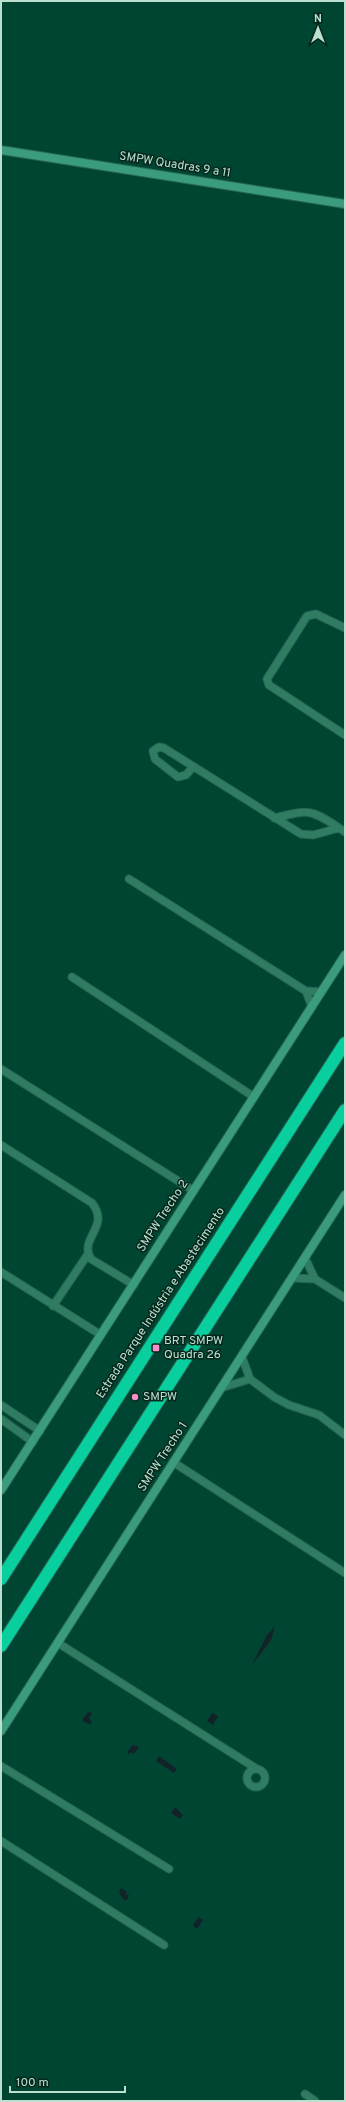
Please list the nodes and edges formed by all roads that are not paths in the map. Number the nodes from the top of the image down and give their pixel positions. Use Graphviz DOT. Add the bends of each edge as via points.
graph roads {
  1 [pos="1,150"];
  2 [pos="345,204"];
  3 [pos="345,628"];
  4 [pos="345,734"];
  5 [pos="193,767"];
  6 [pos="274,818"];
  7 [pos="342,830"];
  8 [pos="129,878"];
  9 [pos="345,955"];
  10 [pos="72,977"];
  11 [pos="306,991"];
  12 [pos="321,992"];
  13 [pos="312,1007"];
  14 [pos="345,1032"];
  15 [pos="345,1043"];
  16 [pos="1,1069"];
  17 [pos="322,1078"];
  18 [pos="254,1097"];
  19 [pos="345,1110"];
  20 [pos="1,1145"];
  21 [pos="194,1191"];
  22 [pos="345,1195"];
  23 [pos="88,1254"];
  24 [pos="305,1258"];
  25 [pos="1,1272"];
  26 [pos="293,1278"];
  27 [pos="315,1279"];
  28 [pos="134,1285"];
  29 [pos="345,1298"];
  30 [pos="52,1306"];
  31 [pos="101,1335"];
  32 [pos="242,1357"];
  33 [pos="250,1379"];
  34 [pos="221,1388"];
  35 [pos="1,1405"];
  36 [pos="1,1419"];
  37 [pos="40,1431"];
  38 [pos="345,1435"];
  39 [pos="33,1442"];
  40 [pos="173,1462"];
  41 [pos="1,1490"];
  42 [pos="345,1573"];
  43 [pos="1,1579"];
  44 [pos="58,1644"];
  45 [pos="1,1646"];
  46 [pos="1,1731"];
  47 [pos="2,1765"];
  48 [pos="257,1769"];
  49 [pos="1,1841"];
  50 [pos="169,1869"];
  51 [pos="164,1944"];
  52 [pos="305,2094"];
  53 [pos="315,2101"];
  1 -- 2 [label="street, SMPW Quadras 9 a 11"];
  3 -- 4 [label="street" via="316,614 307,616 267,679 269,685"];
  5 -- 5 [label="street" via="186,775 178,777 155,759 153,751 159,747 164,748"];
  5 -- 6 [label="street"];
  6 -- 7 [label="street" via="306,836"];
  6 -- 7 [label="street" via="306,811 321,816"];
  8 -- 11 [label="street"];
  9 -- 12 [label="street, SMPW Trecho 2"];
  10 -- 18 [label="street"];
  11 -- 12 [label="street"];
  11 -- 13 [label="street"];
  12 -- 13 [label="street, SMPW Trecho 2"];
  13 -- 18 [label="street, SMPW Trecho 2"];
  14 -- 17 [label="highway"];
  15 -- 17 [label="highway, Estrada Parque Indústria e Abastecimento"];
  16 -- 21 [label="street"];
  17 -- 43 [label="highway, Estrada Parque Indústria e Abastecimento"];
  18 -- 21 [label="street, SMPW Trecho 2"];
  19 -- 45 [label="highway"];
  20 -- 23 [label="street" via="97,1210 99,1223 89,1241"];
  21 -- 28 [label="street, SMPW Trecho 2"];
  22 -- 24 [label="street, SMPW Trecho 1"];
  23 -- 28 [label="street"];
  23 -- 30 [label="street"];
  24 -- 26 [label="street, SMPW Trecho 1"];
  24 -- 27 [label="street"];
  25 -- 30 [label="street"];
  26 -- 27 [label="street"];
  26 -- 32 [label="street, SMPW Trecho 1"];
  27 -- 29 [label="street"];
  28 -- 31 [label="street, SMPW Trecho 2"];
  30 -- 31 [label="street"];
  31 -- 37 [label="street, SMPW Trecho 2"];
  32 -- 33 [label="street"];
  32 -- 34 [label="street, SMPW Trecho 1"];
  33 -- 34 [label="street"];
  33 -- 38 [label="street" via="289,1405 319,1415"];
  34 -- 40 [label="street, SMPW Trecho 1"];
  35 -- 37 [label="street"];
  36 -- 39 [label="street"];
  37 -- 39 [label="street, SMPW Trecho 2"];
  39 -- 41 [label="street, SMPW Trecho 2"];
  40 -- 42 [label="street"];
  40 -- 44 [label="street, SMPW Trecho 1"];
  44 -- 46 [label="street, SMPW Trecho 1"];
  44 -- 48 [label="street"];
  47 -- 50 [label="street"];
  49 -- 51 [label="street"];
  52 -- 53 [label="street"];
}
